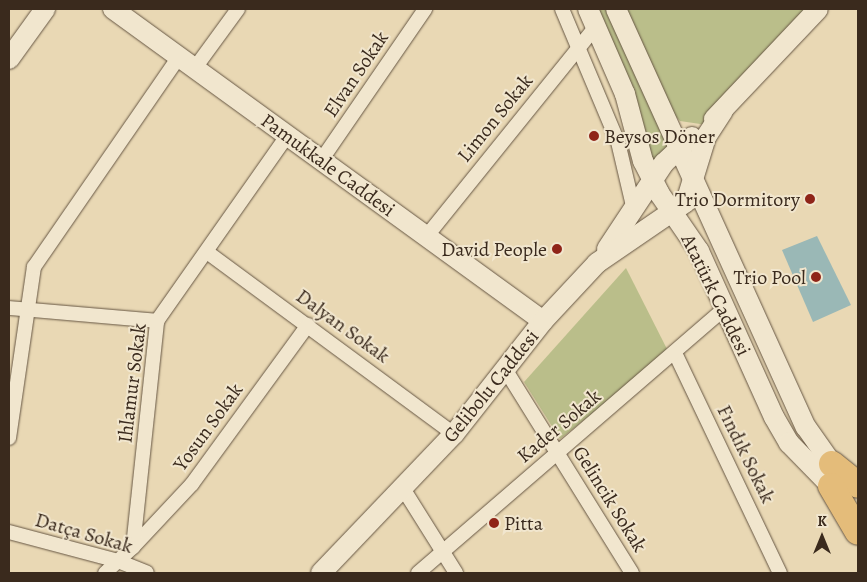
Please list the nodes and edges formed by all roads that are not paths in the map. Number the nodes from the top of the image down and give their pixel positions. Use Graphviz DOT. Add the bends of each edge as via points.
graph roads {
  1 [pos="45,9"];
  2 [pos="113,9"];
  3 [pos="238,9"];
  4 [pos="425,9"];
  5 [pos="562,9"];
  6 [pos="616,9"];
  7 [pos="818,9"];
  8 [pos="592,18"];
  9 [pos="577,47"];
  10 [pos="9,59"];
  11 [pos="187,62"];
  12 [pos="723,111"];
  13 [pos="287,136"];
  14 [pos="682,145"];
  15 [pos="320,162"];
  16 [pos="696,178"];
  17 [pos="653,180"];
  18 [pos="634,210"];
  19 [pos="673,213"];
  20 [pos="426,237"];
  21 [pos="207,252"];
  22 [pos="597,263"];
  23 [pos="9,308"];
  24 [pos="724,308"];
  25 [pos="26,309"];
  26 [pos="158,321"];
  27 [pos="543,321"];
  28 [pos="308,325"];
  29 [pos="675,353"];
  30 [pos="506,369"];
  31 [pos="454,434"];
  32 [pos="9,438"];
  33 [pos="558,453"];
  34 [pos="858,474"];
  35 [pos="832,475"];
  36 [pos="858,485"];
  37 [pos="404,490"];
  38 [pos="858,504"];
  39 [pos="9,532"];
  40 [pos="858,532"];
  41 [pos="133,547"];
  42 [pos="442,552"];
  43 [pos="118,561"];
  44 [pos="105,573"];
  45 [pos="147,573"];
  46 [pos="321,573"];
  47 [pos="418,573"];
  48 [pos="456,573"];
  49 [pos="632,573"];
  50 [pos="780,573"];
  1 -- 10 [label="street"];
  2 -- 11 [label="street, Pamukkale Caddesi"];
  3 -- 11 [label="street"];
  4 -- 15 [label="street, Elvan Sokak"];
  5 -- 9 [label="street"];
  6 -- 14 [label="street, Atatürk Caddesi"];
  7 -- 12 [label="street"];
  8 -- 9 [label="street, Limon Sokak"];
  8 -- 17 [label="street, Atatürk Caddesi" via="626,94"];
  9 -- 18 [label="street" via="618,142"];
  9 -- 20 [label="street, Limon Sokak"];
  11 -- 13 [label="street, Pamukkale Caddesi"];
  11 -- 25 [label="street" via="34,267"];
  12 -- 14 [label="street"];
  12 -- 16 [label="street" via="706,137"];
  13 -- 15 [label="street, Pamukkale Caddesi"];
  13 -- 21 [label="street, Ihlamur Sokak"];
  14 -- 16 [label="street, Atatürk Caddesi"];
  14 -- 17 [label="street"];
  15 -- 20 [label="street, Pamukkale Caddesi"];
  16 -- 19 [label="street, Gelibolu Caddesi" via="686,202"];
  16 -- 35 [label="street, Atatürk Caddesi" via="806,428"];
  17 -- 18 [label="street"];
  17 -- 19 [label="street, Atatürk Caddesi"];
  18 -- 22 [label="street"];
  19 -- 22 [label="street, Gelibolu Caddesi"];
  19 -- 24 [label="street, Atatürk Caddesi" via="699,251"];
  20 -- 27 [label="street, Pamukkale Caddesi"];
  21 -- 26 [label="street, Ihlamur Sokak"];
  21 -- 28 [label="street, Dalyan Sokak"];
  22 -- 27 [label="street, Gelibolu Caddesi"];
  23 -- 25 [label="street"];
  24 -- 29 [label="street, Kader Sokak"];
  24 -- 35 [label="street, Atatürk Caddesi" via="779,426"];
  25 -- 26 [label="street"];
  25 -- 32 [label="street"];
  26 -- 41 [label="street, Ihlamur Sokak"];
  27 -- 30 [label="street, Gelibolu Caddesi"];
  28 -- 31 [label="street, Dalyan Sokak"];
  28 -- 41 [label="street, Yosun Sokak" via="192,484"];
  29 -- 33 [label="street, Kader Sokak"];
  29 -- 50 [label="street, Fındık Sokak"];
  30 -- 31 [label="street, Gelibolu Caddesi"];
  30 -- 33 [label="street, Gelincik Sokak"];
  31 -- 37 [label="street, Gelibolu Caddesi"];
  33 -- 42 [label="street, Kader Sokak"];
  33 -- 49 [label="street, Gelincik Sokak"];
  34 -- 35 [label="highway"];
  35 -- 36 [label="highway"];
  35 -- 38 [label="highway"];
  35 -- 40 [label="highway"];
  37 -- 42 [label="street"];
  37 -- 46 [label="street, Gelibolu Caddesi"];
  39 -- 43 [label="street, Datça Sokak"];
  41 -- 43 [label="street"];
  42 -- 47 [label="street, Kader Sokak"];
  42 -- 48 [label="street"];
  43 -- 44 [label="street"];
  43 -- 45 [label="street, Datça Sokak"];
}
